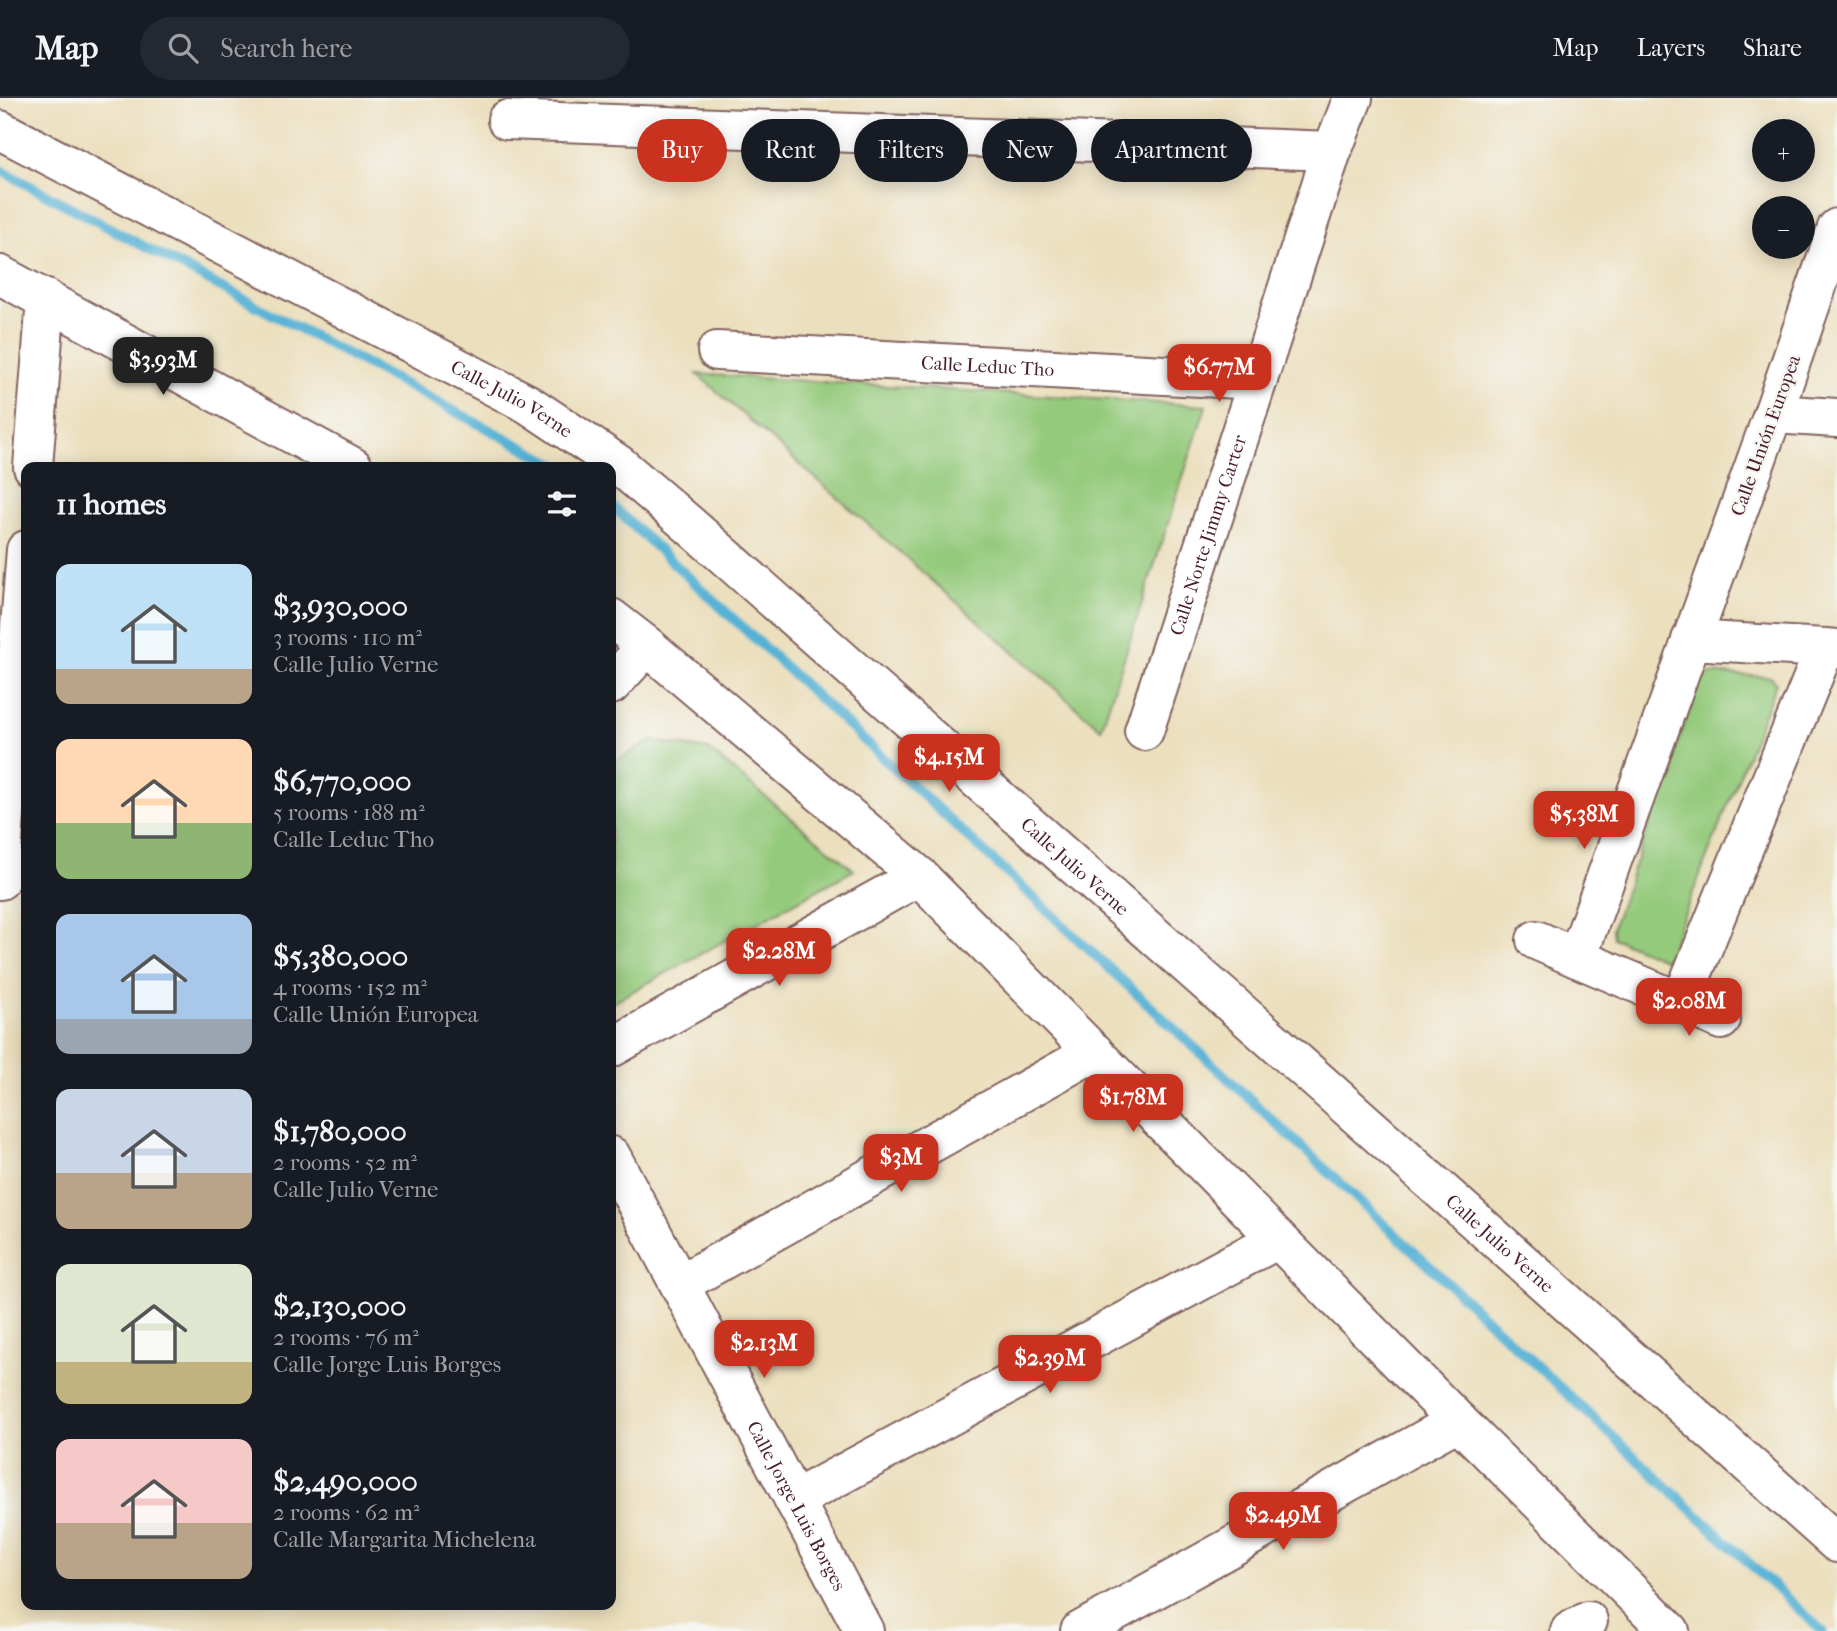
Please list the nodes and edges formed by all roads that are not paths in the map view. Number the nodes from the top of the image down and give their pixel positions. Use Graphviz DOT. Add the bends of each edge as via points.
graph roads {
  1 [pos="1353,98"];
  2 [pos="507,120"];
  3 [pos="0,130"];
  4 [pos="1332,151"];
  5 [pos="1837,228"];
  6 [pos="0,275"];
  7 [pos="46,299"];
  8 [pos="717,351"];
  9 [pos="1258,380"];
  10 [pos="1773,414"];
  11 [pos="1837,418"];
  12 [pos="33,462"];
  13 [pos="344,462"];
  14 [pos="615,462"];
  15 [pos="616,463"];
  16 [pos="21,615"];
  17 [pos="616,622"];
  18 [pos="1691,640"];
  19 [pos="647,646"];
  20 [pos="1831,649"];
  21 [pos="616,680"];
  22 [pos="1144,731"];
  23 [pos="1,874"];
  24 [pos="21,876"];
  25 [pos="919,876"];
  26 [pos="0,880"];
  27 [pos="1536,940"];
  28 [pos="1577,958"];
  29 [pos="1681,1002"];
  30 [pos="1721,1020"];
  31 [pos="616,1045"];
  32 [pos="1094,1052"];
  33 [pos="616,1165"];
  34 [pos="1278,1239"];
  35 [pos="680,1284"];
  36 [pos="1458,1421"];
  37 [pos="794,1500"];
  38 [pos="1837,1544"];
  39 [pos="864,1631"];
  40 [pos="1080,1631"];
  41 [pos="1670,1631"];
  1 -- 4 [label="street, Calle Norte Jimmy Carter"];
  2 -- 4 [label="street"];
  3 -- 14 [label="street, Calle Julio Verne" via="528,404"];
  4 -- 9 [label="street, Calle Norte Jimmy Carter"];
  5 -- 10 [label="street, Calle Unión Europea"];
  6 -- 7 [label="street"];
  7 -- 12 [label="street"];
  7 -- 13 [label="street"];
  8 -- 9 [label="street, Calle Leduc Tho"];
  9 -- 22 [label="street, Calle Norte Jimmy Carter"];
  10 -- 11 [label="street"];
  10 -- 18 [label="street, Calle Unión Europea"];
  15 -- 38 [label="street, Calle Julio Verne"];
  16 -- 23 [label="street"];
  17 -- 19 [label="street"];
  18 -- 20 [label="street"];
  18 -- 28 [label="street, Calle Unión Europea"];
  19 -- 21 [label="street"];
  19 -- 25 [label="street"];
  20 -- 29 [label="street"];
  23 -- 24 [label="street"];
  23 -- 26 [label="street"];
  25 -- 31 [label="street"];
  25 -- 32 [label="street"];
  27 -- 28 [label="street"];
  28 -- 29 [label="street"];
  29 -- 30 [label="street"];
  32 -- 34 [label="street"];
  32 -- 35 [label="street"];
  33 -- 35 [label="street, Calle Jorge Luis Borges"];
  34 -- 36 [label="street"];
  34 -- 37 [label="street"];
  35 -- 37 [label="street, Calle Jorge Luis Borges"];
  36 -- 40 [label="street"];
  36 -- 41 [label="street"];
  37 -- 39 [label="street, Calle Jorge Luis Borges"];
}
